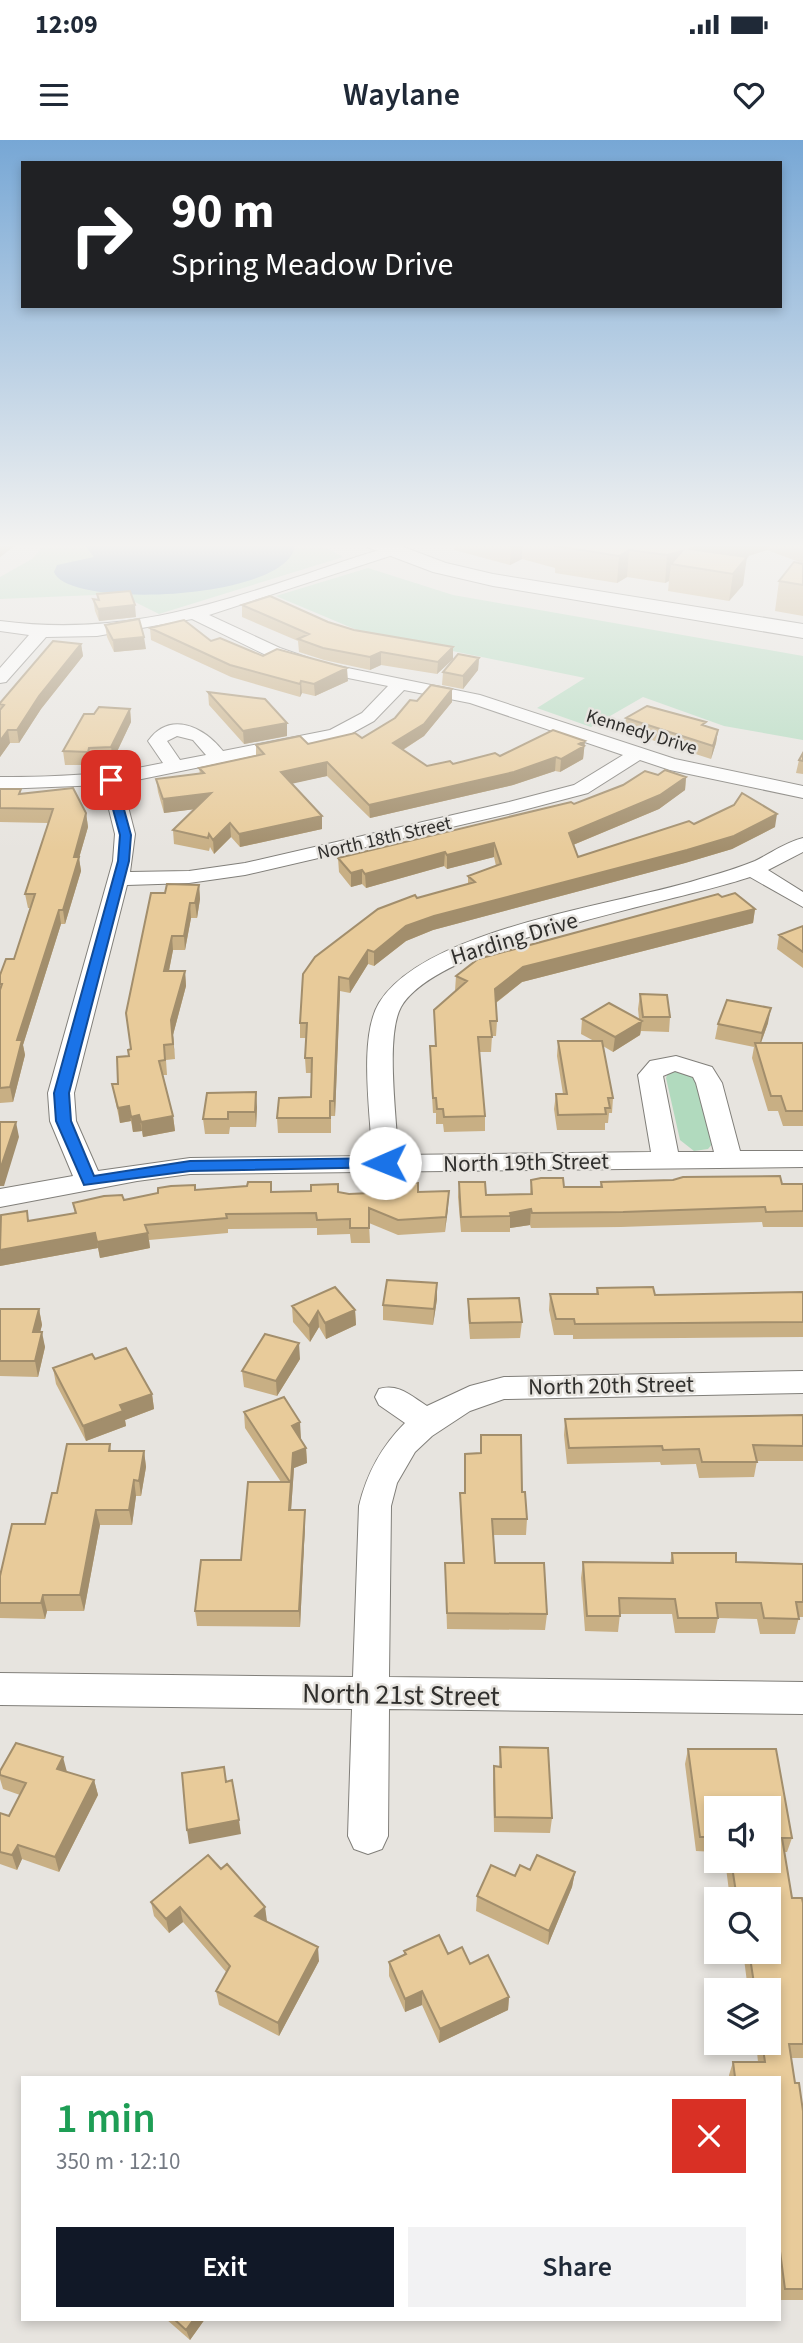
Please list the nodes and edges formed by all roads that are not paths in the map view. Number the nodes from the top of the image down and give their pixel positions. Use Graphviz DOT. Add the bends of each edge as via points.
graph roads {
  1 [pos="29,646"];
  2 [pos="264,646"];
  3 [pos="0,678"];
  4 [pos="400,684"];
  5 [pos="637,754"];
  6 [pos="219,759"];
  7 [pos="176,768"];
  8 [pos="111,780"];
  9 [pos="0,783"];
  10 [pos="803,792"];
  11 [pos="803,844"];
  12 [pos="755,871"];
  13 [pos="120,880"];
  14 [pos="803,901"];
  15 [pos="803,1159"];
  16 [pos="666,1160"];
  17 [pos="729,1160"];
  18 [pos="385,1163"];
  19 [pos="89,1182"];
  20 [pos="0,1198"];
  21 [pos="803,1382"];
  22 [pos="390,1396"];
  23 [pos="427,1422"];
  24 [pos="0,1689"];
  25 [pos="371,1693"];
  26 [pos="803,1698"];
  27 [pos="369,1836"];
  1 -- 3 [label="street"];
  2 -- 4 [label="street, Kennedy Drive" via="298,661"];
  4 -- 5 [label="street, Kennedy Drive" via="489,703"];
  4 -- 6 [label="street" via="368,717 349,729"];
  5 -- 10 [label="street, Kennedy Drive"];
  5 -- 13 [label="street, North 18th Street" via="581,789 512,807 245,869"];
  6 -- 7 [label="street"];
  6 -- 7 [label="street" via="199,736 170,732 157,741"];
  7 -- 8 [label="street"];
  8 -- 9 [label="street"];
  8 -- 13 [label="street" via="125,835"];
  11 -- 12 [label="street, Harding Drive"];
  12 -- 14 [label="street"];
  12 -- 18 [label="street, Harding Drive" via="478,945 419,972 399,990 384,1020"];
  13 -- 19 [label="street" via="61,1093 63,1121"];
  15 -- 17 [label="street, North 19th Street"];
  16 -- 17 [label="street, North 19th Street"];
  16 -- 17 [label="street" via="650,1075 656,1067 676,1063 694,1067 708,1078"];
  16 -- 18 [label="street, North 19th Street"];
  18 -- 19 [label="street, North 19th Street" via="180,1166"];
  19 -- 20 [label="street, North 19th Street"];
  21 -- 23 [label="street, North 20th Street" via="519,1386 475,1396"];
  22 -- 23 [label="street"];
  23 -- 25 [label="street, North 20th Street" via="395,1454 377,1494"];
  24 -- 25 [label="street, North 21st Street"];
  25 -- 26 [label="street, North 21st Street"];
  25 -- 27 [label="street, North 20th Street"];
}
